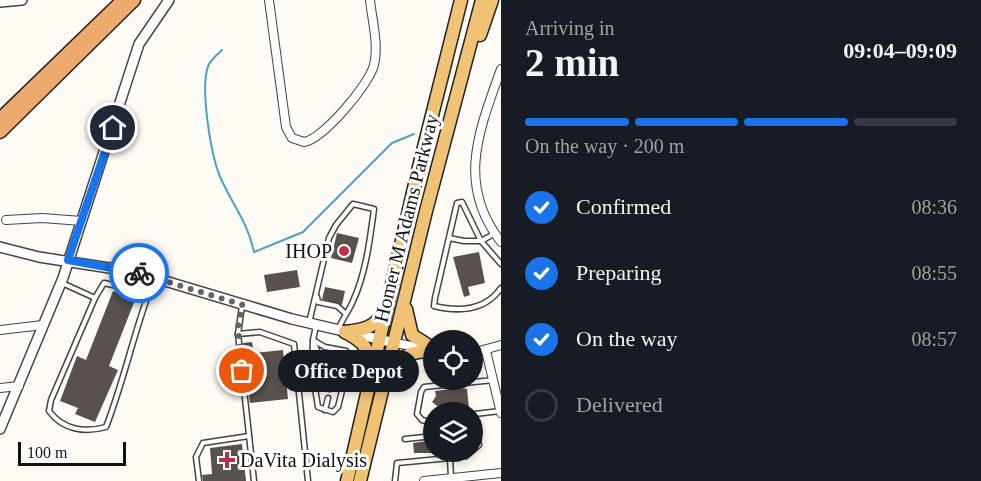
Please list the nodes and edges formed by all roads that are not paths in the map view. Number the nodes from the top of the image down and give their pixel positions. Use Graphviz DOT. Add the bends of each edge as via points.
graph roads {
  1 [pos="22,0"];
  2 [pos="123,0"];
  3 [pos="134,0"];
  4 [pos="169,0"];
  5 [pos="269,0"];
  6 [pos="370,0"];
  7 [pos="461,0"];
  8 [pos="482,0"];
  9 [pos="492,0"];
  10 [pos="0,2"];
  11 [pos="501,69"];
  12 [pos="498,89"];
  13 [pos="0,119"];
  14 [pos="0,132"];
  15 [pos="426,211"];
  16 [pos="6,220"];
  17 [pos="82,221"];
  18 [pos="495,234"];
  19 [pos="449,238"];
  20 [pos="481,241"];
  21 [pos="501,242"];
  22 [pos="0,247"];
  23 [pos="68,260"];
  24 [pos="501,264"];
  25 [pos="154,277"];
  26 [pos="319,281"];
  27 [pos="61,282"];
  28 [pos="501,288"];
  29 [pos="148,293"];
  30 [pos="390,295"];
  31 [pos="95,298"];
  32 [pos="405,298"];
  33 [pos="243,305"];
  34 [pos="345,313"];
  35 [pos="312,324"];
  36 [pos="44,325"];
  37 [pos="0,330"];
  38 [pos="341,332"];
  39 [pos="238,334"];
  40 [pos="380,339"];
  41 [pos="313,340"];
  42 [pos="423,342"];
  43 [pos="395,343"];
  44 [pos="501,345"];
  45 [pos="313,348"];
  46 [pos="423,348"];
  47 [pos="423,351"];
  48 [pos="483,351"];
  49 [pos="486,351"];
  50 [pos="349,363"];
  51 [pos="345,377"];
  52 [pos="495,380"];
  53 [pos="332,381"];
  54 [pos="370,382"];
  55 [pos="386,382"];
  56 [pos="19,386"];
  57 [pos="0,388"];
  58 [pos="330,389"];
  59 [pos="328,398"];
  60 [pos="325,410"];
  61 [pos="501,412"];
  62 [pos="483,414"];
  63 [pos="423,420"];
  64 [pos="0,429"];
  65 [pos="249,436"];
  66 [pos="423,437"];
  67 [pos="405,439"];
  68 [pos="501,473"];
  69 [pos="451,478"];
  70 [pos="199,481"];
  71 [pos="254,481"];
  72 [pos="308,481"];
  73 [pos="347,481"];
  74 [pos="360,481"];
  75 [pos="394,481"];
  76 [pos="424,481"];
  1 -- 10 [label="street"];
  2 -- 13 [label="highway"];
  3 -- 14 [label="highway"];
  4 -- 17 [label="street" via="135,55"];
  5 -- 6 [label="street" via="286,127 292,138 304,142 322,133 370,74 375,55"];
  7 -- 30 [label="main road, Homer M Adams Parkway"];
  8 -- 15 [label="main road, Homer M Adams Parkway"];
  9 -- 15 [label="main road"];
  11 -- 12 [label="street"];
  12 -- 18 [label="street" via="477,139 474,168 477,195"];
  15 -- 32 [label="main road, Homer M Adams Parkway"];
  16 -- 17 [label="street"];
  17 -- 23 [label="street"];
  18 -- 20 [label="lane"];
  18 -- 21 [label="street"];
  19 -- 20 [label="lane"];
  19 -- 20 [label="lane" via="457,203 462,202"];
  19 -- 28 [label="lane" via="434,306 470,309 491,299"];
  20 -- 24 [label="lane"];
  22 -- 23 [label="street"];
  23 -- 25 [label="street"];
  23 -- 27 [label="street"];
  25 -- 29 [label="lane"];
  25 -- 33 [label="street"];
  26 -- 34 [label="lane" via="318,302 337,306"];
  26 -- 34 [label="lane" via="336,225 353,204 374,209 359,284"];
  26 -- 35 [label="lane"];
  27 -- 31 [label="lane"];
  27 -- 36 [label="street"];
  29 -- 31 [label="lane" via="104,283"];
  29 -- 31 [label="lane" via="124,380 106,427 72,429 54,418 51,400"];
  30 -- 38 [label="main road" via="377,322 367,329"];
  30 -- 40 [label="main road, Homer M Adams Parkway"];
  32 -- 42 [label="main road" via="408,329"];
  32 -- 43 [label="main road, Homer M Adams Parkway"];
  33 -- 35 [label="street"];
  33 -- 39 [label="lane"];
  34 -- 38 [label="lane"];
  35 -- 38 [label="street"];
  35 -- 41 [label="lane"];
  36 -- 37 [label="street"];
  36 -- 56 [label="street"];
  38 -- 40 [label="street"];
  38 -- 54 [label="main road" via="369,351"];
  39 -- 65 [label="lane"];
  39 -- 72 [label="lane" via="260,332 294,344"];
  40 -- 43 [label="street"];
  40 -- 54 [label="main road, Homer M Adams Parkway"];
  41 -- 45 [label="lane"];
  41 -- 50 [label="lane" via="346,351"];
  41 -- 50 [label="lane" via="321,361"];
  43 -- 46 [label="street"];
  43 -- 55 [label="main road, Homer M Adams Parkway"];
  44 -- 49 [label="street"];
  45 -- 51 [label="lane" via="317,371"];
  45 -- 60 [label="lane" via="316,404"];
  47 -- 55 [label="main road" via="402,357"];
  48 -- 49 [label="street"];
  49 -- 52 [label="street"];
  50 -- 51 [label="lane"];
  51 -- 60 [label="lane" via="338,407 333,412"];
  52 -- 61 [label="street"];
  52 -- 63 [label="lane" via="424,387 417,414"];
  53 -- 58 [label="lane"];
  54 -- 73 [label="main road, Homer M Adams Parkway"];
  55 -- 74 [label="main road, Homer M Adams Parkway"];
  56 -- 57 [label="street"];
  56 -- 64 [label="street"];
  59 -- 60 [label="lane"];
  61 -- 62 [label="lane"];
  65 -- 70 [label="lane" via="203,443 196,457"];
  65 -- 71 [label="lane"];
  66 -- 67 [label="lane"];
  68 -- 69 [label="street"];
  69 -- 75 [label="lane" via="450,458 397,463"];
  69 -- 76 [label="street"];
}
